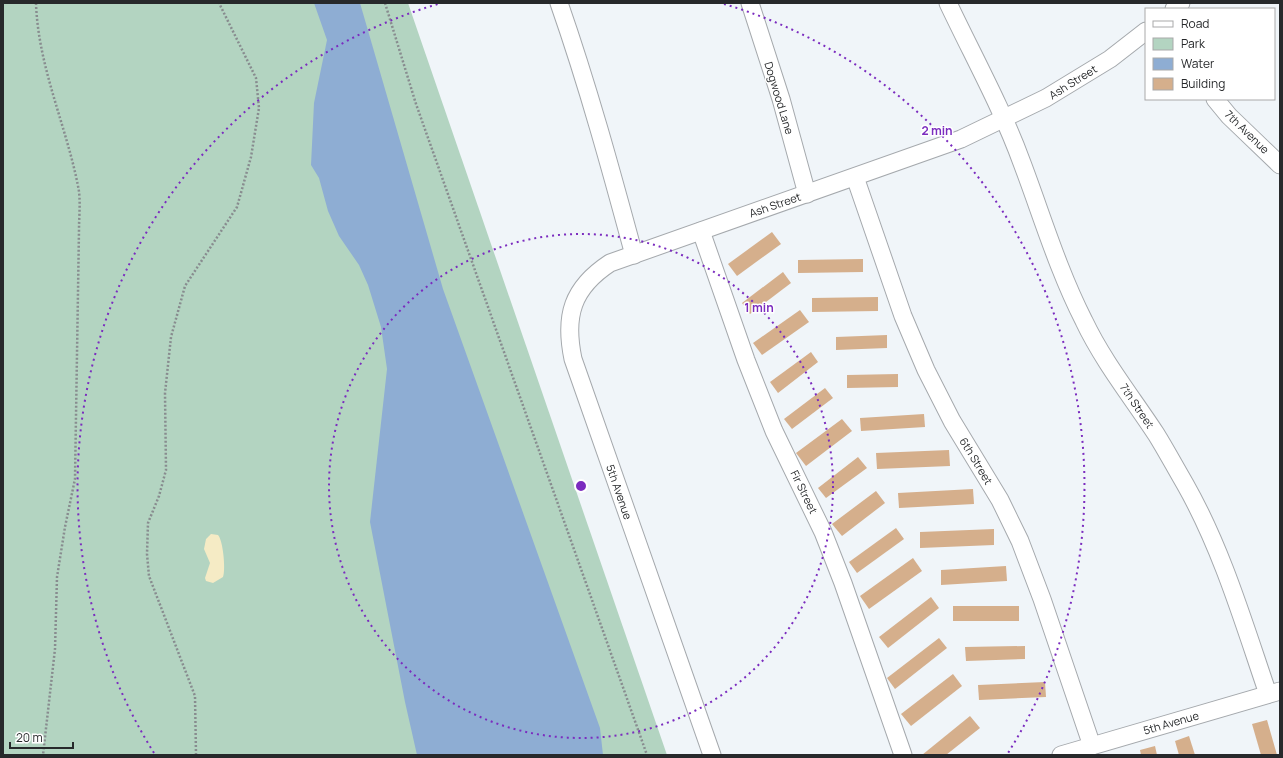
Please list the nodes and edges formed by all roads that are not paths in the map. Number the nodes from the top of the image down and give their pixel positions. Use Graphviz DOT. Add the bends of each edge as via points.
graph roads {
  1 [pos="559,3"];
  2 [pos="750,3"];
  3 [pos="948,3"];
  4 [pos="1145,32"];
  5 [pos="1215,100"];
  6 [pos="1003,119"];
  7 [pos="1280,165"];
  8 [pos="855,177"];
  9 [pos="807,194"];
  10 [pos="701,231"];
  11 [pos="634,255"];
  12 [pos="1274,693"];
  13 [pos="1092,746"];
  14 [pos="712,755"];
  15 [pos="903,755"];
  16 [pos="1061,755"];
  1 -- 11 [label="street" via="602,138"];
  2 -- 9 [label="street, Dogwood Lane"];
  3 -- 6 [label="street"];
  4 -- 6 [label="street, Ash Street" via="1110,59 1046,98"];
  5 -- 7 [label="street, 7th Avenue"];
  6 -- 8 [label="street, Ash Street" via="961,139"];
  6 -- 12 [label="street, 7th Street" via="1022,162 1068,290 1090,335 1156,435 1186,486 1212,540 1245,627"];
  8 -- 9 [label="street, Ash Street"];
  8 -- 13 [label="street, 6th Street" via="903,316 926,370 952,421 1000,500 1020,541"];
  9 -- 10 [label="street, Ash Street"];
  10 -- 11 [label="street, Ash Street"];
  10 -- 15 [label="street, Fir Street" via="746,360 774,430 841,576"];
  11 -- 14 [label="street, 5th Avenue" via="610,264 597,272 583,286 572,308 568,336 575,367"];
  12 -- 13 [label="street, 5th Avenue"];
  13 -- 16 [label="street, 5th Avenue"];
}
